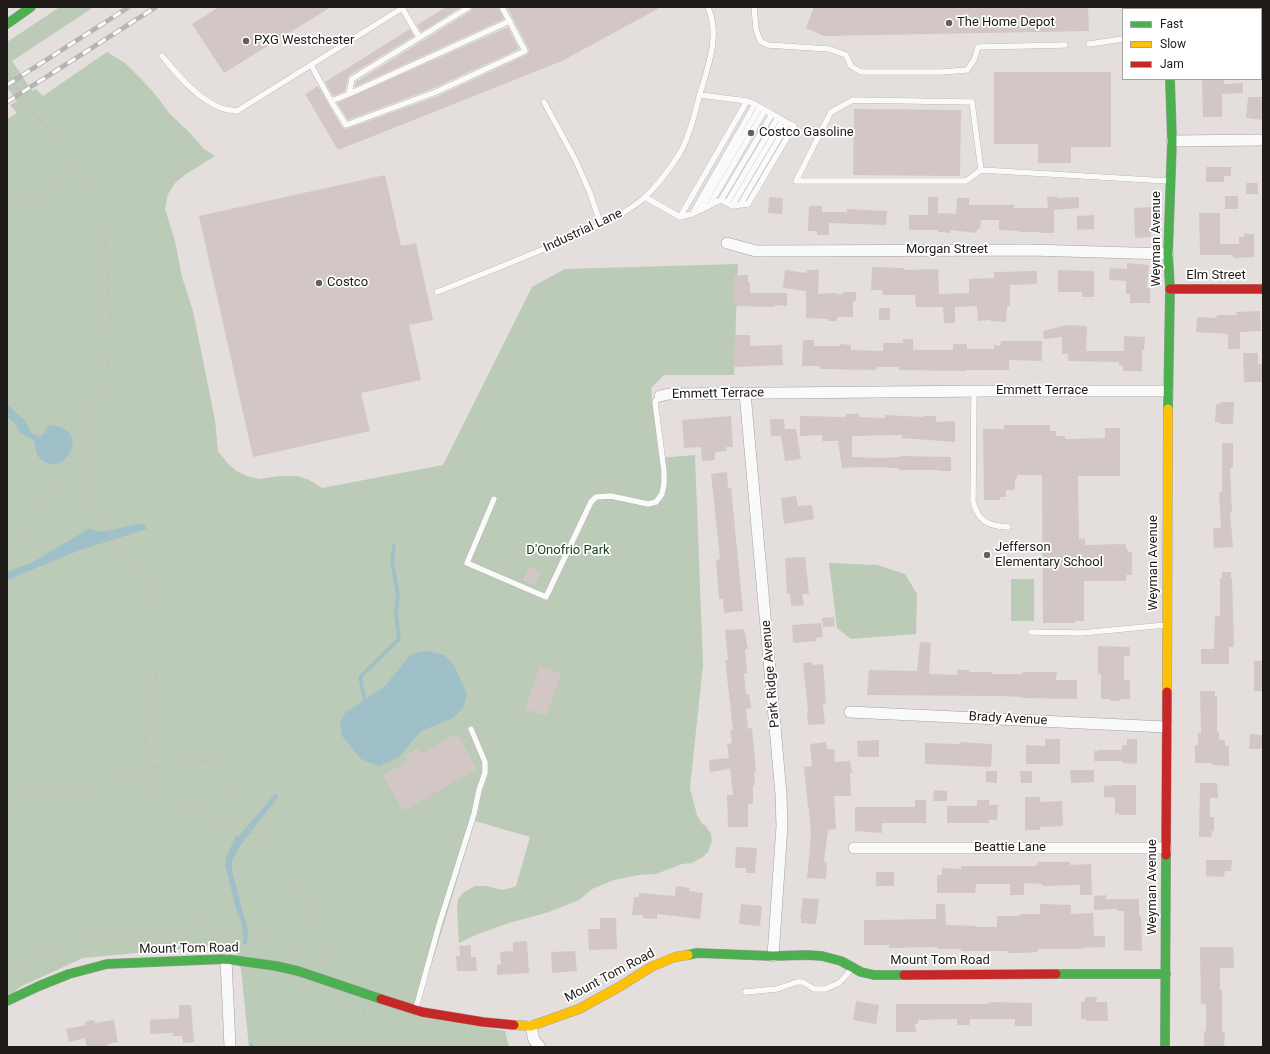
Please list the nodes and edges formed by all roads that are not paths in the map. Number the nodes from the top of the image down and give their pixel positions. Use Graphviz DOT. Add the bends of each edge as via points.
graph roads {
  1 [pos="31,7"];
  2 [pos="469,7"];
  3 [pos="502,7"];
  4 [pos="708,7"];
  5 [pos="754,7"];
  6 [pos="403,8"];
  7 [pos="510,21"];
  8 [pos="7,24"];
  9 [pos="419,37"];
  10 [pos="1122,40"];
  11 [pos="1089,44"];
  12 [pos="1065,45"];
  13 [pos="162,56"];
  14 [pos="311,65"];
  15 [pos="1170,80"];
  16 [pos="349,94"];
  17 [pos="700,95"];
  18 [pos="331,101"];
  19 [pos="747,101"];
  20 [pos="544,102"];
  21 [pos="760,107"];
  22 [pos="772,114"];
  23 [pos="780,119"];
  24 [pos="1263,140"];
  25 [pos="1172,141"];
  26 [pos="981,170"];
  27 [pos="1171,181"];
  28 [pos="645,197"];
  29 [pos="727,203"];
  30 [pos="709,206"];
  31 [pos="700,210"];
  32 [pos="692,214"];
  33 [pos="680,217"];
  34 [pos="601,225"];
  35 [pos="727,243"];
  36 [pos="1168,254"];
  37 [pos="1170,289"];
  38 [pos="1263,289"];
  39 [pos="437,292"];
  40 [pos="974,391"];
  41 [pos="1168,391"];
  42 [pos="745,393"];
  43 [pos="660,396"];
  44 [pos="494,499"];
  45 [pos="1008,527"];
  46 [pos="1167,625"];
  47 [pos="1031,632"];
  48 [pos="850,712"];
  49 [pos="1166,727"];
  50 [pos="471,730"];
  51 [pos="854,848"];
  52 [pos="1166,848"];
  53 [pos="773,956"];
  54 [pos="226,959"];
  55 [pos="853,967"];
  56 [pos="1166,974"];
  57 [pos="745,992"];
  58 [pos="7,1001"];
  59 [pos="416,1010"];
  60 [pos="531,1026"];
  61 [pos="230,1047"];
  62 [pos="540,1047"];
  63 [pos="1165,1047"];
  1 -- 8 [label="main road"];
  2 -- 9 [label="lane"];
  3 -- 7 [label="lane"];
  4 -- 17 [label="lane, Industrial Lane" via="713,35 712,51"];
  5 -- 12 [label="lane" via="760,41 768,45 829,49 846,55 851,66 861,72 967,70 974,60 978,46"];
  6 -- 9 [label="lane"];
  6 -- 14 [label="lane"];
  7 -- 16 [label="lane"];
  7 -- 18 [label="lane" via="525,51 436,92 346,125"];
  9 -- 16 [label="lane" via="352,79"];
  10 -- 11 [label="lane"];
  13 -- 14 [label="lane" via="180,78 201,96 222,109 237,111"];
  14 -- 18 [label="lane"];
  15 -- 25 [label="main road, Weyman Avenue"];
  16 -- 18 [label="lane"];
  17 -- 19 [label="lane"];
  17 -- 28 [label="lane, Industrial Lane" via="696,113 680,152"];
  19 -- 21 [label="lane"];
  19 -- 33 [label="lane"];
  20 -- 34 [label="lane" via="576,162"];
  21 -- 22 [label="lane"];
  21 -- 30 [label="lane"];
  21 -- 31 [label="lane"];
  21 -- 32 [label="lane"];
  22 -- 23 [label="lane"];
  22 -- 29 [label="lane"];
  23 -- 29 [label="lane"];
  23 -- 29 [label="lane" via="788,123 740,205"];
  24 -- 25 [label="street"];
  25 -- 27 [label="main road, Weyman Avenue"];
  26 -- 26 [label="lane" via="972,102 853,100 831,112 796,181 966,181"];
  26 -- 27 [label="lane"];
  27 -- 36 [label="main road, Weyman Avenue"];
  28 -- 33 [label="lane"];
  28 -- 34 [label="lane, Industrial Lane"];
  29 -- 30 [label="lane"];
  30 -- 31 [label="lane"];
  31 -- 32 [label="lane"];
  32 -- 33 [label="lane"];
  34 -- 39 [label="lane, Industrial Lane"];
  35 -- 36 [label="street, Morgan Street" via="756,251 1030,250"];
  36 -- 37 [label="main road, Weyman Avenue"];
  37 -- 38 [label="main road, Elm Street"];
  37 -- 41 [label="main road, Weyman Avenue"];
  40 -- 41 [label="street, Emmett Terrace"];
  40 -- 42 [label="street, Emmett Terrace"];
  40 -- 45 [label="lane" via="973,502 976,513 985,522"];
  41 -- 46 [label="main road, Weyman Avenue"];
  42 -- 43 [label="street, Emmett Terrace"];
  42 -- 53 [label="street, Park Ridge Avenue" via="781,794 782,826"];
  43 -- 44 [label="lane, Emmett Terrace" via="655,402 664,471 662,494 656,502 648,504 611,496 596,497 591,502 546,597 468,563"];
  46 -- 47 [label="lane" via="1081,633"];
  46 -- 49 [label="main road, Weyman Avenue"];
  48 -- 49 [label="street, Brady Avenue"];
  49 -- 52 [label="main road, Weyman Avenue"];
  50 -- 59 [label="lane" via="485,762 485,773"];
  51 -- 52 [label="street, Beattie Lane"];
  52 -- 56 [label="main road, Weyman Avenue"];
  53 -- 55 [label="main road, Mount Tom Road" via="829,957"];
  53 -- 60 [label="main road, Mount Tom Road" via="697,953 675,957 651,967 579,1009"];
  54 -- 58 [label="main road, Mount Tom Road" via="107,964 69,974"];
  54 -- 59 [label="main road, Mount Tom Road" via="276,966"];
  54 -- 61 [label="street"];
  55 -- 56 [label="main road, Mount Tom Road" via="874,975"];
  55 -- 57 [label="lane" via="839,983 825,989 814,989 803,982 797,982 777,989"];
  56 -- 63 [label="main road, Weyman Avenue"];
  59 -- 60 [label="main road, Mount Tom Road" via="483,1022"];
  60 -- 62 [label="street" via="534,1040"];
}
